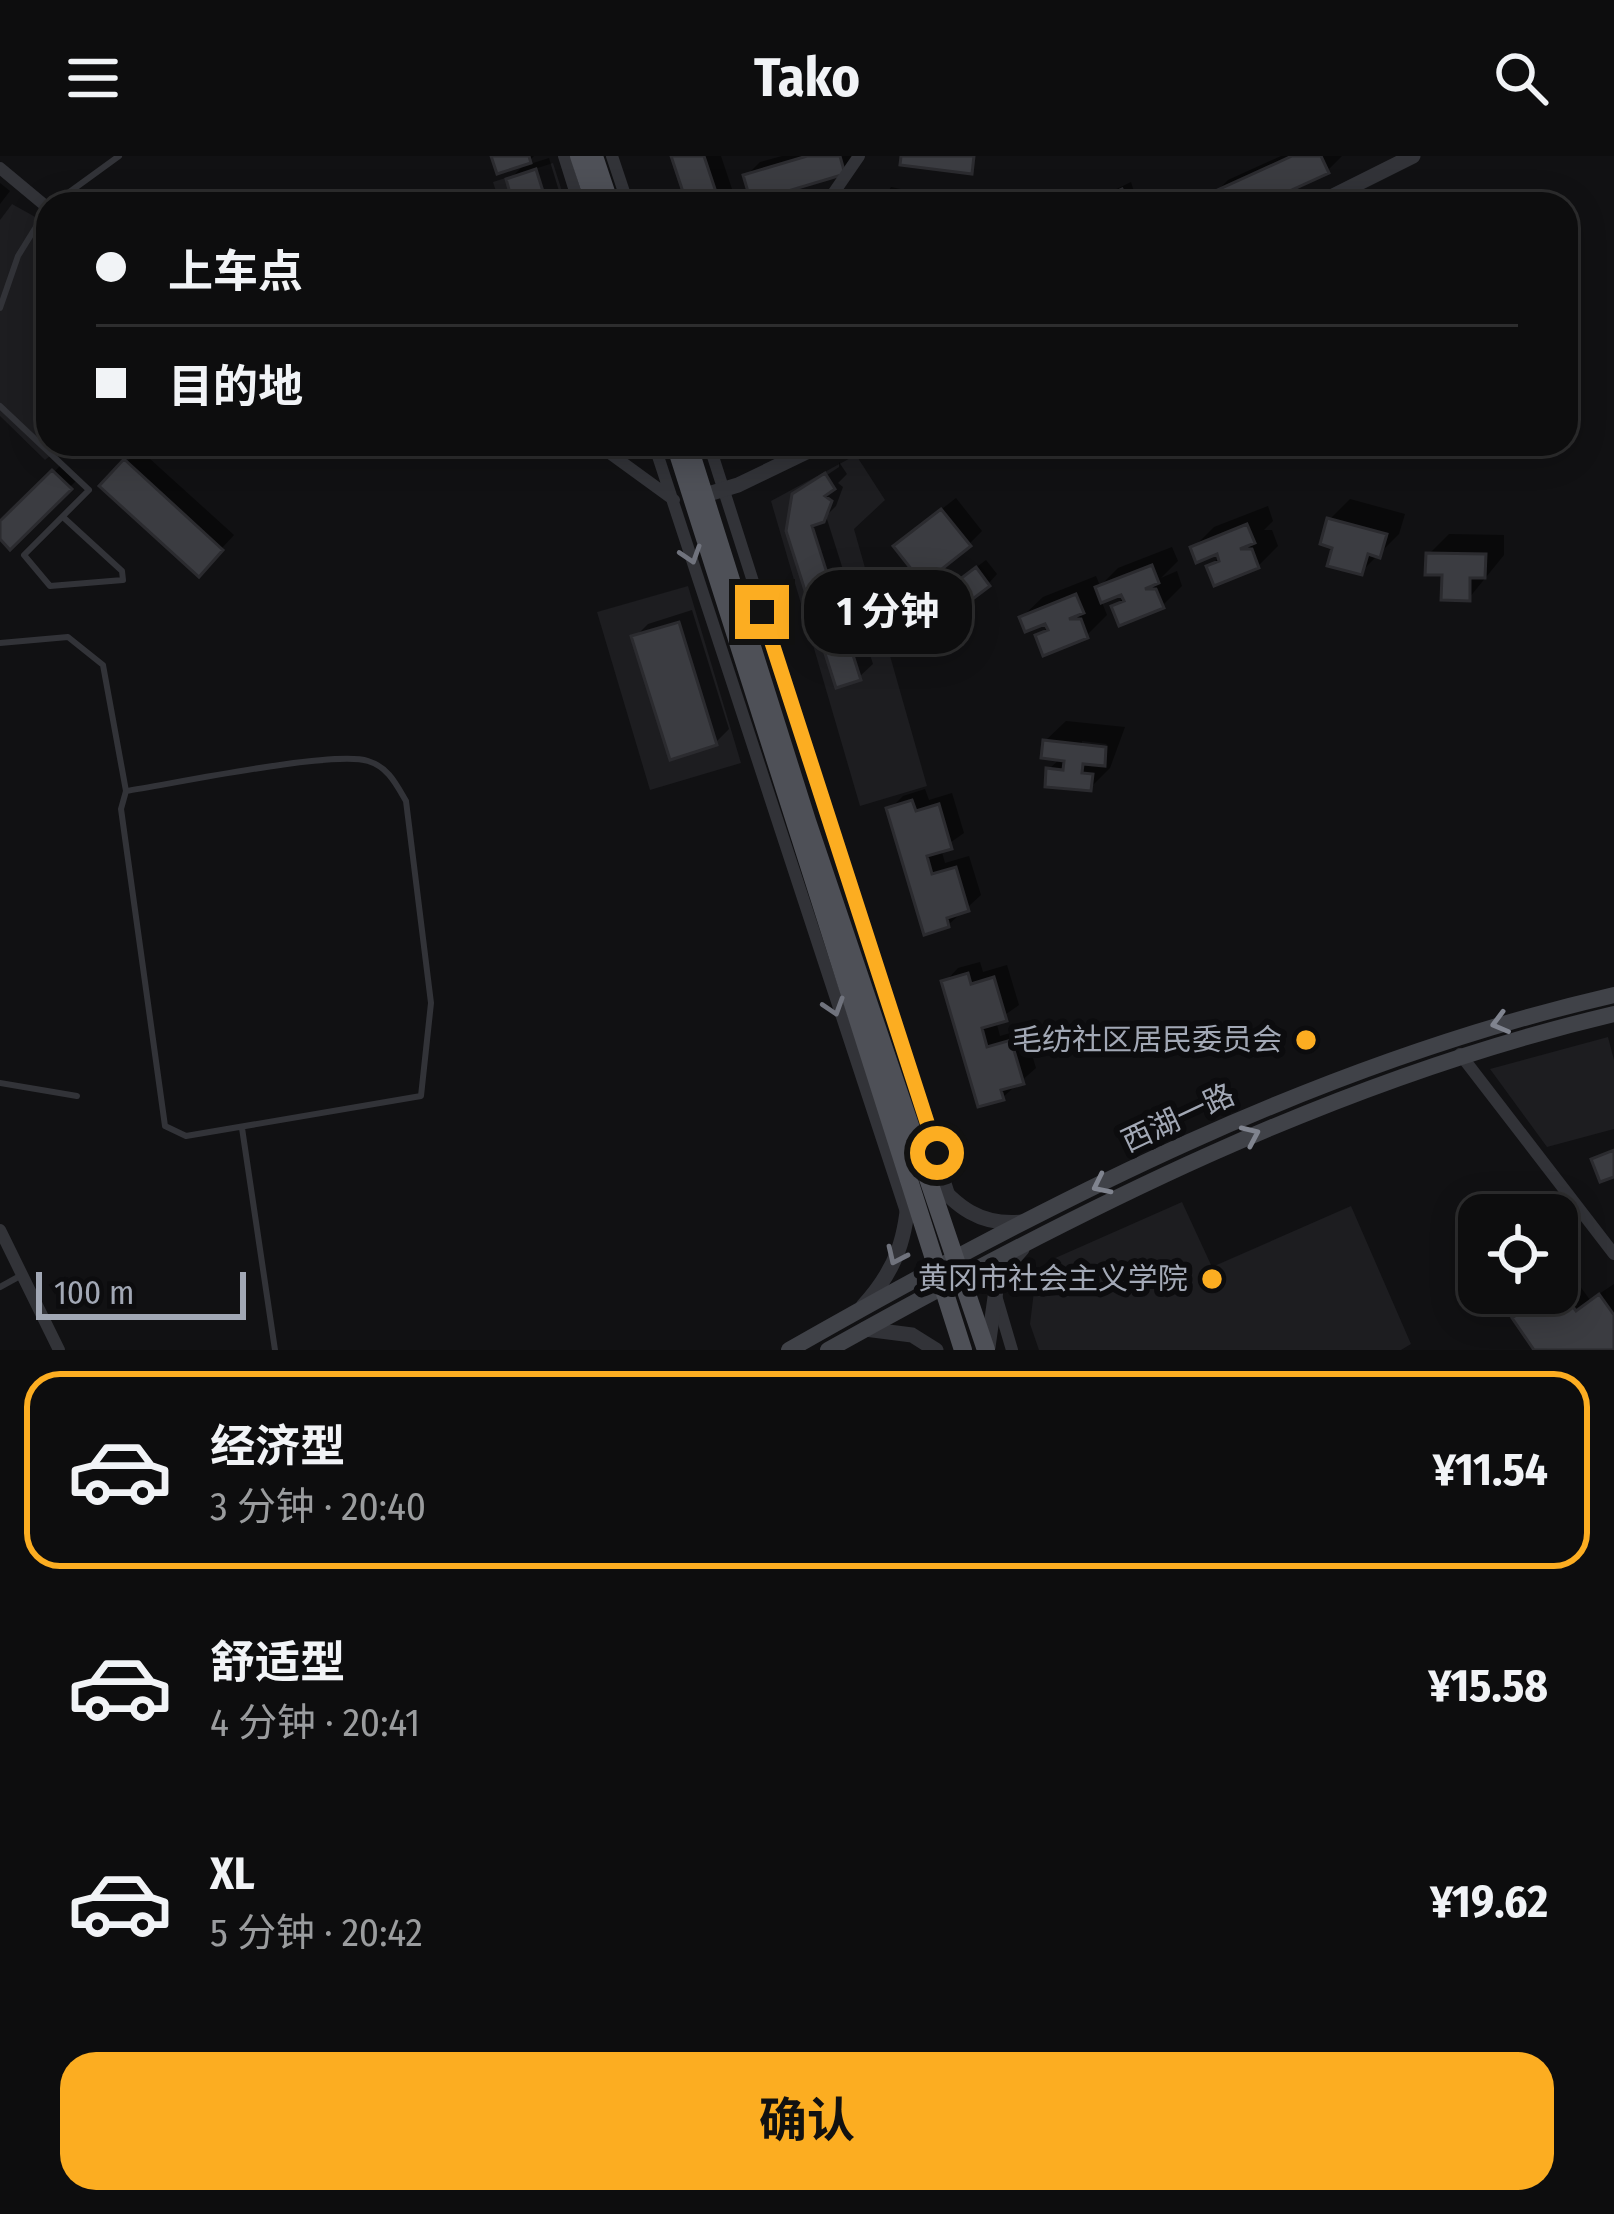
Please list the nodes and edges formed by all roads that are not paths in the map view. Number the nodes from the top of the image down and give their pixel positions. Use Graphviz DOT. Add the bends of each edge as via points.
graph roads {
  1 [pos="118,156"];
  2 [pos="564,156"];
  3 [pos="579,156"];
  4 [pos="594,156"];
  5 [pos="612,156"];
  6 [pos="859,156"];
  7 [pos="1413,156"];
  8 [pos="0,168"];
  9 [pos="69,192"];
  10 [pos="575,192"];
  11 [pos="591,192"];
  12 [pos="606,192"];
  13 [pos="624,192"];
  14 [pos="834,192"];
  15 [pos="1341,192"];
  16 [pos="36,197"];
  17 [pos="36,228"];
  18 [pos="0,308"];
  19 [pos="0,406"];
  20 [pos="36,440"];
  21 [pos="53,456"];
  22 [pos="614,456"];
  23 [pos="658,456"];
  24 [pos="679,456"];
  25 [pos="694,456"];
  26 [pos="710,456"];
  27 [pos="796,456"];
  28 [pos="714,492"];
  29 [pos="673,500"];
  30 [pos="62,517"];
  31 [pos="700,524"];
  32 [pos="0,643"];
  33 [pos="126,791"];
  34 [pos="1614,995"];
  35 [pos="1614,1014"];
  36 [pos="1460,1053"];
  37 [pos="0,1083"];
  38 [pos="77,1096"];
  39 [pos="242,1128"];
  40 [pos="930,1175"];
  41 [pos="910,1184"];
  42 [pos="952,1201"];
  43 [pos="908,1218"];
  44 [pos="0,1230"];
  45 [pos="1029,1231"];
  46 [pos="1614,1254"];
  47 [pos="961,1268"];
  48 [pos="23,1274"];
  49 [pos="940,1279"];
  50 [pos="0,1287"];
  51 [pos="994,1290"];
  52 [pos="859,1323"];
  53 [pos="59,1350"];
  54 [pos="275,1350"];
  55 [pos="789,1350"];
  56 [pos="828,1350"];
  57 [pos="936,1350"];
  58 [pos="963,1350"];
  59 [pos="987,1350"];
  60 [pos="1012,1350"];
  1 -- 9 [label="lane"];
  2 -- 10 [label="street"];
  3 -- 11 [label="main road"];
  4 -- 12 [label="main road"];
  5 -- 13 [label="street"];
  6 -- 14 [label="street"];
  7 -- 15 [label="street"];
  8 -- 16 [label="street"];
  17 -- 18 [label="lane"];
  19 -- 20 [label="lane"];
  21 -- 30 [label="lane" via="89,490"];
  22 -- 29 [label="street"];
  23 -- 29 [label="street"];
  24 -- 31 [label="main road"];
  25 -- 28 [label="main road"];
  26 -- 28 [label="street"];
  27 -- 28 [label="street"];
  28 -- 40 [label="main road" via="821,864"];
  28 -- 42 [label="street"];
  29 -- 31 [label="street"];
  29 -- 43 [label="street, one-way"];
  30 -- 30 [label="lane" via="122,572 123,580 50,586 24,555"];
  31 -- 41 [label="main road"];
  32 -- 33 [label="lane" via="68,637 104,665"];
  33 -- 39 [label="lane" via="121,808 165,1126 186,1136"];
  33 -- 39 [label="lane" via="366,760 388,772 406,801 431,1003 421,1096"];
  34 -- 45 [label="main road, 西湖一路, one-way" via="1397,1054 1246,1115"];
  35 -- 36 [label="main road, 西湖一路"];
  45 -- 36 [label="main road, 西湖一路, one-way"];
  36 -- 46 [label="street"];
  37 -- 38 [label="lane"];
  39 -- 54 [label="lane"];
  40 -- 42 [label="street"];
  40 -- 47 [label="main road"];
  41 -- 43 [label="street"];
  41 -- 49 [label="main road"];
  42 -- 45 [label="street"];
  43 -- 52 [label="street, one-way" via="897,1261"];
  44 -- 48 [label="street"];
  45 -- 47 [label="main road, 西湖一路"];
  45 -- 51 [label="street"];
  47 -- 49 [label="main road, 西湖一路"];
  47 -- 59 [label="main road"];
  48 -- 50 [label="lane"];
  48 -- 53 [label="street"];
  49 -- 52 [label="main road, 西湖一路"];
  49 -- 58 [label="main road"];
  51 -- 59 [label="street"];
  51 -- 60 [label="street"];
  52 -- 55 [label="main road, 西湖一路"];
  52 -- 56 [label="main road, 西湖一路"];
  52 -- 57 [label="street" via="913,1335"];
}
